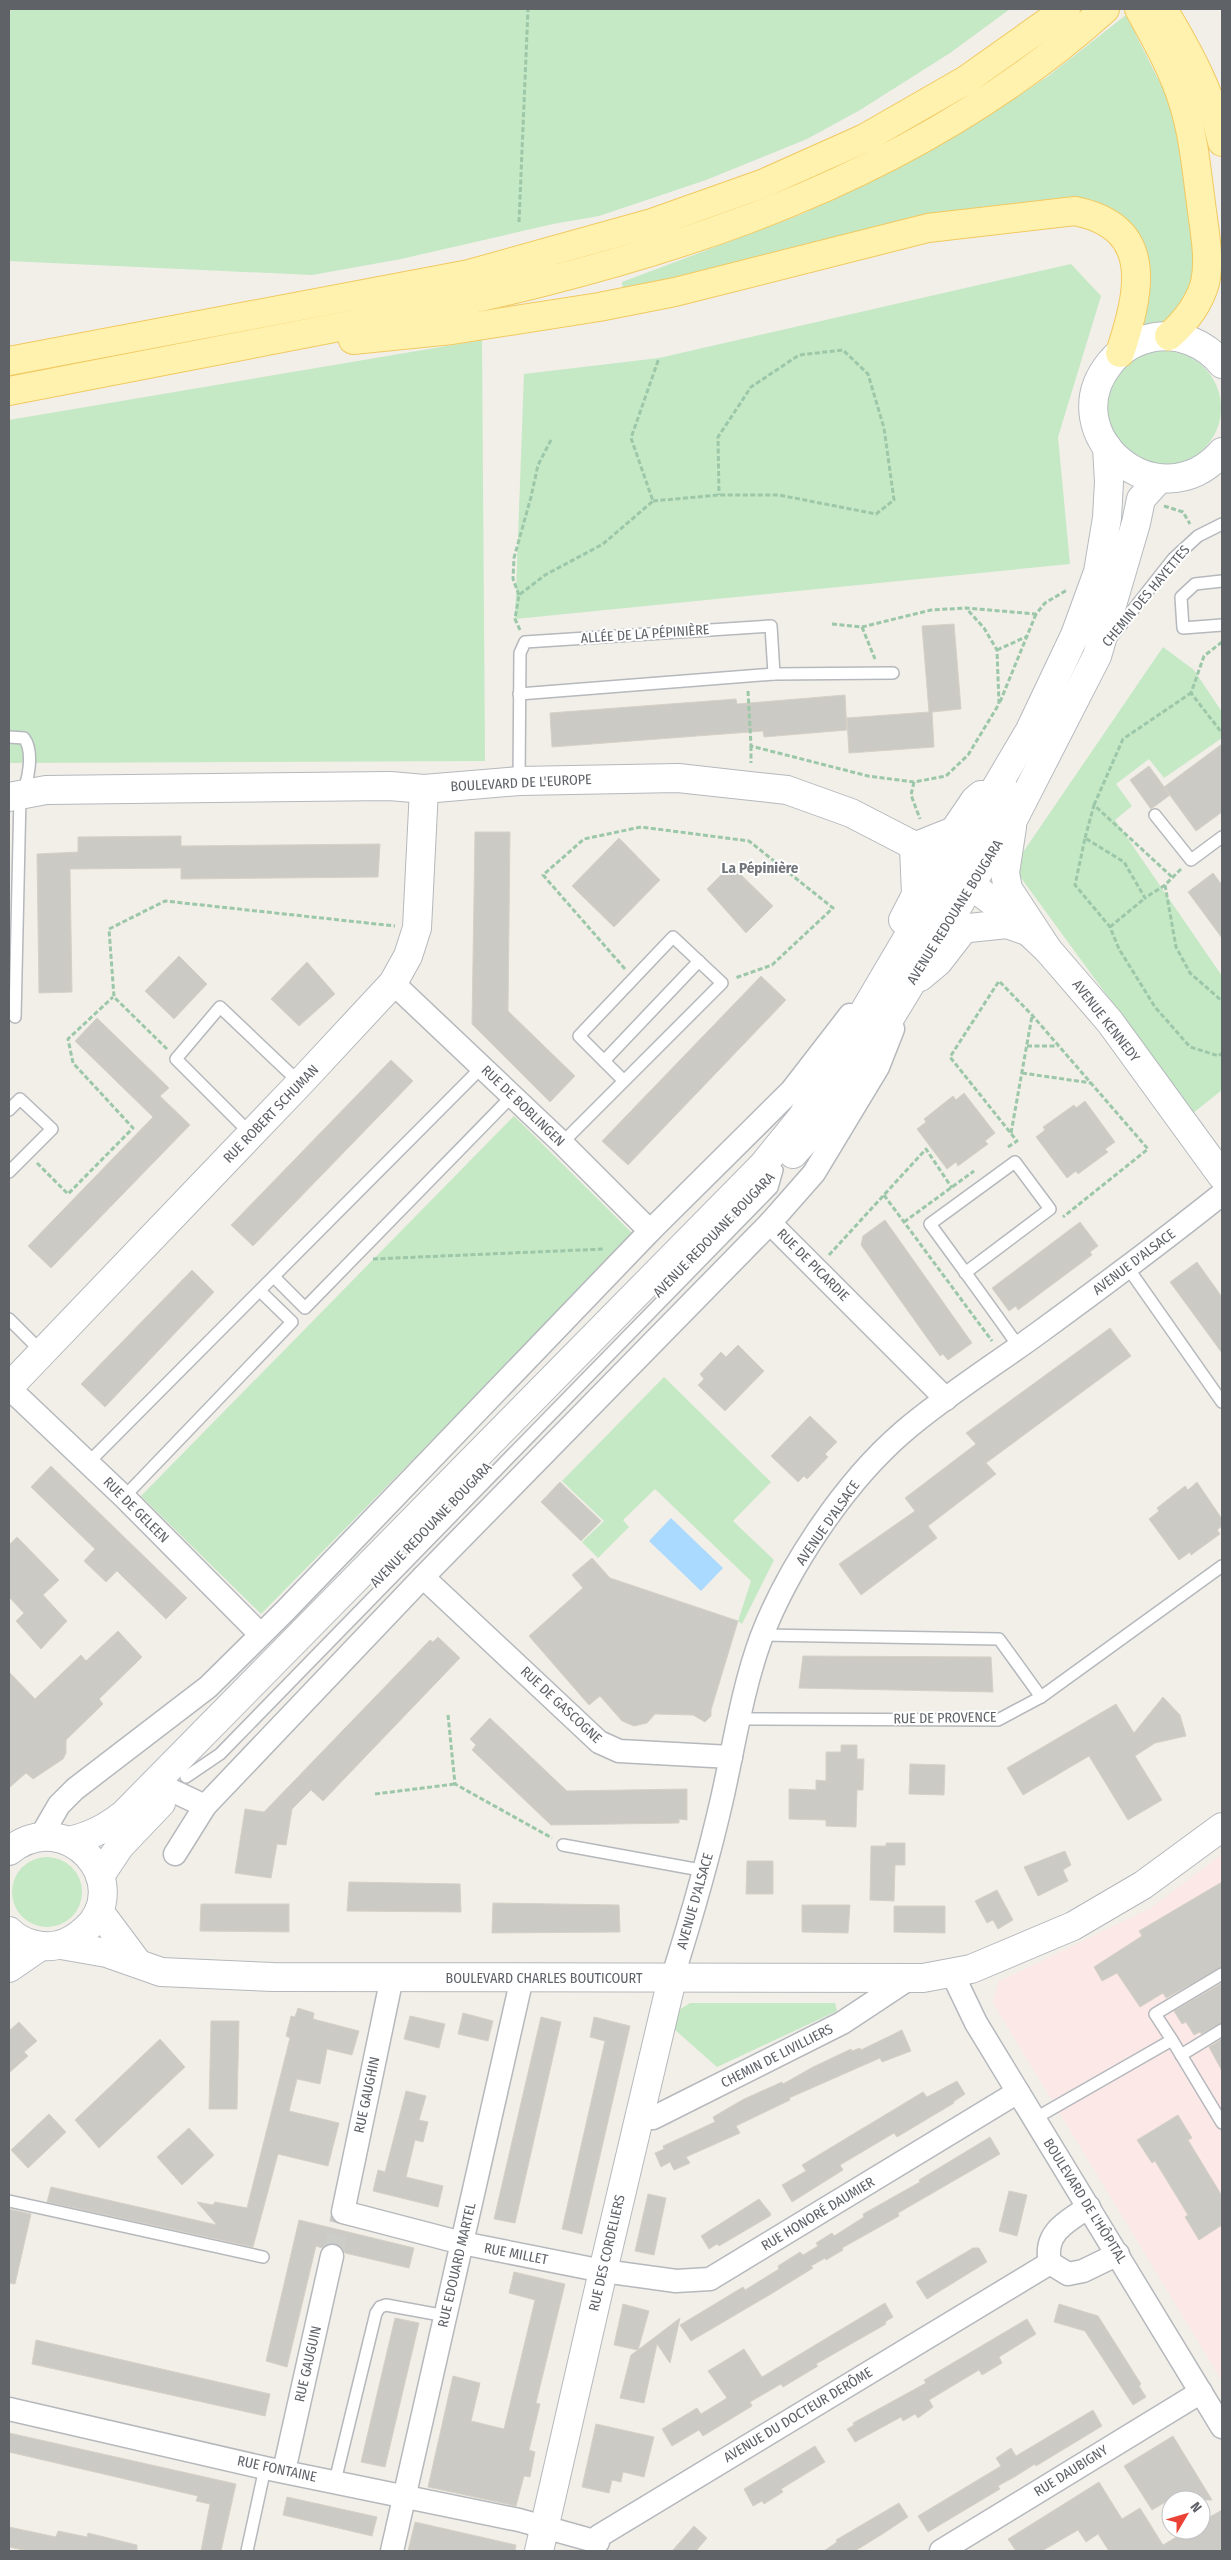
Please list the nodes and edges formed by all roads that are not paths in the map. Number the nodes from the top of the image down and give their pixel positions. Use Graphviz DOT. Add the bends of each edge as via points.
graph roads {
  1 [pos="1139,9"];
  2 [pos="1163,9"];
  3 [pos="1054,13"];
  4 [pos="1098,16"];
  5 [pos="1222,142"];
  6 [pos="1169,336"];
  7 [pos="1120,353"];
  8 [pos="15,356"];
  9 [pos="185,358"];
  10 [pos="1222,364"];
  11 [pos="9,391"];
  12 [pos="1107,447"];
  13 [pos="1222,452"];
  14 [pos="1211,470"];
  15 [pos="1159,479"];
  16 [pos="1222,524"];
  17 [pos="1222,581"];
  18 [pos="1222,625"];
  19 [pos="1097,656"];
  20 [pos="892,673"];
  21 [pos="774,674"];
  22 [pos="519,694"];
  23 [pos="9,737"];
  24 [pos="1003,776"];
  25 [pos="519,781"];
  26 [pos="424,789"];
  27 [pos="22,790"];
  28 [pos="1155,815"];
  29 [pos="1014,818"];
  30 [pos="1222,837"];
  31 [pos="912,846"];
  32 [pos="947,869"];
  33 [pos="971,885"];
  34 [pos="1028,932"];
  35 [pos="1048,950"];
  36 [pos="699,961"];
  37 [pos="899,979"];
  38 [pos="393,983"];
  39 [pos="15,1017"];
  40 [pos="883,1028"];
  41 [pos="604,1061"];
  42 [pos="482,1067"];
  43 [pos="624,1081"];
  44 [pos="300,1083"];
  45 [pos="512,1096"];
  46 [pos="9,1110"];
  47 [pos="251,1134"];
  48 [pos="562,1142"];
  49 [pos="9,1172"];
  50 [pos="1222,1176"];
  51 [pos="1222,1194"];
  52 [pos="770,1223"];
  53 [pos="650,1231"];
  54 [pos="1128,1268"];
  55 [pos="965,1273"];
  56 [pos="274,1277"];
  57 [pos="260,1291"];
  58 [pos="9,1319"];
  59 [pos="41,1351"];
  60 [pos="1011,1352"];
  61 [pos="9,1388"];
  62 [pos="946,1399"];
  63 [pos="1222,1402"];
  64 [pos="88,1463"];
  65 [pos="124,1497"];
  66 [pos="1222,1566"];
  67 [pos="423,1577"];
  68 [pos="260,1634"];
  69 [pos="762,1636"];
  70 [pos="1041,1697"];
  71 [pos="740,1719"];
  72 [pos="731,1757"];
  73 [pos="179,1784"];
  74 [pos="205,1806"];
  75 [pos="1222,1827"];
  76 [pos="69,1841"];
  77 [pos="19,1843"];
  78 [pos="563,1844"];
  79 [pos="175,1854"];
  80 [pos="706,1871"];
  81 [pos="100,1876"];
  82 [pos="98,1911"];
  83 [pos="9,1931"];
  84 [pos="51,1946"];
  85 [pos="137,1962"];
  86 [pos="9,1968"];
  87 [pos="952,1973"];
  88 [pos="1222,1974"];
  89 [pos="392,1977"];
  90 [pos="522,1978"];
  91 [pos="672,1979"];
  92 [pos="908,1980"];
  93 [pos="1222,2030"];
  94 [pos="1172,2040"];
  95 [pos="1181,2056"];
  96 [pos="1018,2092"];
  97 [pos="640,2118"];
  98 [pos="1034,2119"];
  99 [pos="1222,2122"];
  100 [pos="9,2201"];
  101 [pos="1088,2207"];
  102 [pos="343,2212"];
  103 [pos="462,2243"];
  104 [pos="1118,2254"];
  105 [pos="332,2256"];
  106 [pos="263,2257"];
  107 [pos="1050,2263"];
  108 [pos="603,2271"];
  109 [pos="446,2316"];
  110 [pos="1201,2392"];
  111 [pos="9,2409"];
  112 [pos="1222,2427"];
  113 [pos="275,2470"];
  114 [pos="335,2481"];
  115 [pos="405,2495"];
  116 [pos="542,2539"];
  117 [pos="596,2547"];
  118 [pos="247,2551"];
  119 [pos="392,2551"];
  120 [pos="941,2551"];
  1 -- 6 [label="main road" via="1174,76 1183,102 1193,148 1207,254 1204,283 1198,299 1182,324"];
  2 -- 5 [label="main road" via="1197,71"];
  3 -- 8 [label="main road" via="966,80 865,138 762,184 661,220 468,274"];
  4 -- 9 [label="main road" via="1035,66 969,111 847,178 755,217 656,251 542,284"];
  6 -- 7 [label="street" via="1143,340"];
  6 -- 10 [label="street" via="1203,346"];
  7 -- 9 [label="main road" via="1137,287 1133,256 1127,242 1112,226 1093,215 1075,211 928,228 675,292 599,307 452,330"];
  7 -- 12 [label="street" via="1103,373 1095,397 1096,423"];
  9 -- 11 [label="main road"];
  12 -- 15 [label="street" via="1129,469"];
  12 -- 24 [label="street, AVENUE REDOUANE BOUGARA" via="1107,518 1098,572 1075,635 1030,730"];
  13 -- 14 [label="street"];
  14 -- 15 [label="street" via="1180,478"];
  15 -- 19 [label="street, AVENUE REDOUANE BOUGARA" via="1141,499"];
  16 -- 19 [label="lane, CHEMIN DES HAYETTES" via="1198,536 1173,559"];
  17 -- 18 [label="lane" via="1195,584 1181,597 1183,628"];
  19 -- 29 [label="street, AVENUE REDOUANE BOUGARA"];
  20 -- 21 [label="lane"];
  21 -- 22 [label="lane"];
  21 -- 22 [label="lane, ALLÉE DE LA PÉPINIÈRE" via="771,626 525,642 520,653"];
  22 -- 25 [label="lane"];
  23 -- 27 [label="lane" via="24,738 27,742"];
  24 -- 31 [label="street" via="975,800 954,831"];
  24 -- 32 [label="street, AVENUE REDOUANE BOUGARA"];
  24 -- 33 [label="street" via="1004,795 975,859"];
  25 -- 26 [label="street, BOULEVARD DE L'EUROPE"];
  25 -- 31 [label="street, BOULEVARD DE L'EUROPE" via="678,778 778,789 850,813"];
  26 -- 27 [label="street, BOULEVARD DE L'EUROPE" via="390,786"];
  26 -- 38 [label="street, RUE ROBERT SCHUMAN" via="417,928 408,956"];
  27 -- 39 [label="lane"];
  28 -- 30 [label="lane" via="1191,860"];
  29 -- 33 [label="street, AVENUE REDOUANE BOUGARA"];
  29 -- 35 [label="street" via="1005,873 1008,890"];
  31 -- 32 [label="street, BOULEVARD DE L'EUROPE"];
  31 -- 37 [label="street" via="916,895 892,944"];
  32 -- 33 [label="street, BOULEVARD DE L'EUROPE"];
  32 -- 37 [label="street, AVENUE REDOUANE BOUGARA"];
  32 -- 40 [label="street" via="941,909 905,975"];
  33 -- 34 [label="street, AVENUE KENNEDY"];
  33 -- 37 [label="street, AVENUE REDOUANE BOUGARA"];
  34 -- 35 [label="street, AVENUE KENNEDY"];
  34 -- 37 [label="street" via="1007,924 969,928 962,931 938,962"];
  35 -- 50 [label="street, AVENUE KENNEDY" via="1110,1022"];
  36 -- 41 [label="lane"];
  36 -- 41 [label="lane" via="672,937 633,978 579,1036"];
  36 -- 43 [label="lane" via="722,983"];
  37 -- 40 [label="street, AVENUE REDOUANE BOUGARA"];
  37 -- 52 [label="street, RUE DE PICARDIE" via="878,1066 814,1173"];
  37 -- 53 [label="street, AVENUE REDOUANE BOUGARA" via="856,1008 792,1090"];
  37 -- 76 [label="street, AVENUE REDOUANE BOUGARA" via="802,1117 763,1165 124,1814 106,1828"];
  38 -- 42 [label="street, RUE DE BOBLINGEN"];
  38 -- 44 [label="street, RUE ROBERT SCHUMAN"];
  40 -- 73 [label="street, AVENUE REDOUANE BOUGARA" via="839,1102 812,1135"];
  41 -- 43 [label="lane"];
  42 -- 45 [label="street, RUE DE BOBLINGEN"];
  42 -- 56 [label="lane"];
  43 -- 48 [label="lane"];
  44 -- 47 [label="street, RUE ROBERT SCHUMAN"];
  44 -- 47 [label="lane" via="220,1007 176,1058"];
  45 -- 48 [label="street, RUE DE BOBLINGEN"];
  45 -- 56 [label="lane" via="305,1308"];
  46 -- 49 [label="lane" via="20,1099 52,1130"];
  47 -- 59 [label="street, RUE ROBERT SCHUMAN"];
  48 -- 53 [label="street, RUE DE BOBLINGEN"];
  51 -- 54 [label="street, AVENUE D'ALSACE"];
  52 -- 62 [label="street, RUE DE PICARDIE"];
  52 -- 67 [label="street"];
  53 -- 68 [label="street, AVENUE REDOUANE BOUGARA"];
  54 -- 60 [label="street, AVENUE D'ALSACE"];
  54 -- 63 [label="lane"];
  55 -- 55 [label="lane" via="930,1224 1015,1162 1050,1208"];
  55 -- 60 [label="lane"];
  56 -- 57 [label="lane"];
  57 -- 64 [label="lane"];
  57 -- 65 [label="lane" via="292,1322"];
  58 -- 59 [label="lane"];
  59 -- 61 [label="street, RUE ROBERT SCHUMAN"];
  60 -- 62 [label="street, AVENUE D'ALSACE"];
  61 -- 64 [label="street, RUE DE GELEEN"];
  62 -- 69 [label="street, AVENUE D'ALSACE" via="902,1433 841,1500 805,1551"];
  64 -- 65 [label="street, RUE DE GELEEN"];
  65 -- 68 [label="street, RUE DE GELEEN"];
  66 -- 70 [label="lane, RUE DE PROVENCE"];
  67 -- 72 [label="street, RUE DE GASCOGNE" via="599,1742 619,1751"];
  67 -- 74 [label="street"];
  68 -- 77 [label="street, AVENUE REDOUANE BOUGARA" via="208,1687 75,1789"];
  69 -- 70 [label="lane" via="999,1639"];
  69 -- 71 [label="street, AVENUE D'ALSACE" via="748,1675"];
  70 -- 71 [label="lane, RUE DE PROVENCE" via="998,1720"];
  71 -- 72 [label="street, AVENUE D'ALSACE"];
  72 -- 80 [label="street, AVENUE D'ALSACE"];
  73 -- 74 [label="street"];
  73 -- 81 [label="street, AVENUE REDOUANE BOUGARA" via="120,1846"];
  74 -- 79 [label="street"];
  75 -- 87 [label="street, BOULEVARD CHARLES BOUTICOURT" via="1143,1885 1072,1926 971,1969"];
  76 -- 77 [label="street" via="56,1836"];
  76 -- 81 [label="street" via="88,1855"];
  78 -- 80 [label="lane"];
  80 -- 91 [label="street, AVENUE D'ALSACE"];
  81 -- 82 [label="street"];
  82 -- 84 [label="street" via="90,1926 77,1938"];
  82 -- 85 [label="street, BOULEVARD CHARLES BOUTICOURT"];
  83 -- 84 [label="street, BOULEVARD CHARLES BOUTICOURT" via="24,1942"];
  84 -- 85 [label="street, BOULEVARD CHARLES BOUTICOURT" via="107,1953"];
  84 -- 86 [label="street"];
  85 -- 89 [label="street, BOULEVARD CHARLES BOUTICOURT" via="161,1972 273,1977"];
  87 -- 92 [label="street, BOULEVARD CHARLES BOUTICOURT"];
  87 -- 96 [label="street, BOULEVARD DE L'HÔPITAL" via="976,2023"];
  88 -- 94 [label="lane" via="1155,2014"];
  89 -- 90 [label="street, BOULEVARD CHARLES BOUTICOURT"];
  89 -- 102 [label="street, RUE GAUGHIN"];
  90 -- 91 [label="street, BOULEVARD CHARLES BOUTICOURT"];
  90 -- 103 [label="street, RUE EDOUARD MARTEL"];
  91 -- 92 [label="street, BOULEVARD CHARLES BOUTICOURT"];
  91 -- 97 [label="street, RUE DES CORDELIERS"];
  92 -- 97 [label="street, CHEMIN DE LIVILLIERS" via="842,2023 652,2118"];
  93 -- 95 [label="lane"];
  94 -- 95 [label="lane"];
  94 -- 98 [label="lane"];
  95 -- 99 [label="lane"];
  96 -- 98 [label="street, BOULEVARD DE L'HÔPITAL"];
  96 -- 108 [label="street, RUE HONORÉ DAUMIER" via="710,2279 676,2281"];
  97 -- 108 [label="street, RUE DES CORDELIERS"];
  98 -- 101 [label="street, BOULEVARD DE L'HÔPITAL"];
  100 -- 106 [label="lane"];
  101 -- 104 [label="street, BOULEVARD DE L'HÔPITAL"];
  101 -- 107 [label="street" via="1065,2223 1051,2238 1048,2248"];
  102 -- 103 [label="street, RUE MILLET"];
  103 -- 108 [label="street, RUE MILLET"];
  103 -- 109 [label="street, RUE EDOUARD MARTEL"];
  104 -- 107 [label="street" via="1083,2271 1068,2274"];
  104 -- 110 [label="street, BOULEVARD DE L'HÔPITAL"];
  105 -- 113 [label="street, RUE GAUGUIN"];
  107 -- 117 [label="street, AVENUE DU DOCTEUR DERÔME" via="599,2536"];
  108 -- 116 [label="street, RUE DES CORDELIERS"];
  109 -- 114 [label="lane" via="386,2305 380,2307"];
  109 -- 115 [label="street, RUE EDOUARD MARTEL"];
  110 -- 112 [label="street, BOULEVARD DE L'HÔPITAL"];
  110 -- 120 [label="street, RUE DAUBIGNY"];
  111 -- 113 [label="street, RUE FONTAINE"];
  113 -- 114 [label="street, RUE FONTAINE"];
  113 -- 118 [label="lane"];
  114 -- 115 [label="street, RUE FONTAINE"];
  115 -- 116 [label="street, RUE FONTAINE"];
  115 -- 119 [label="street, RUE EDOUARD MARTEL"];
  116 -- 117 [label="street, AVENUE DU DOCTEUR DERÔME"];
}
